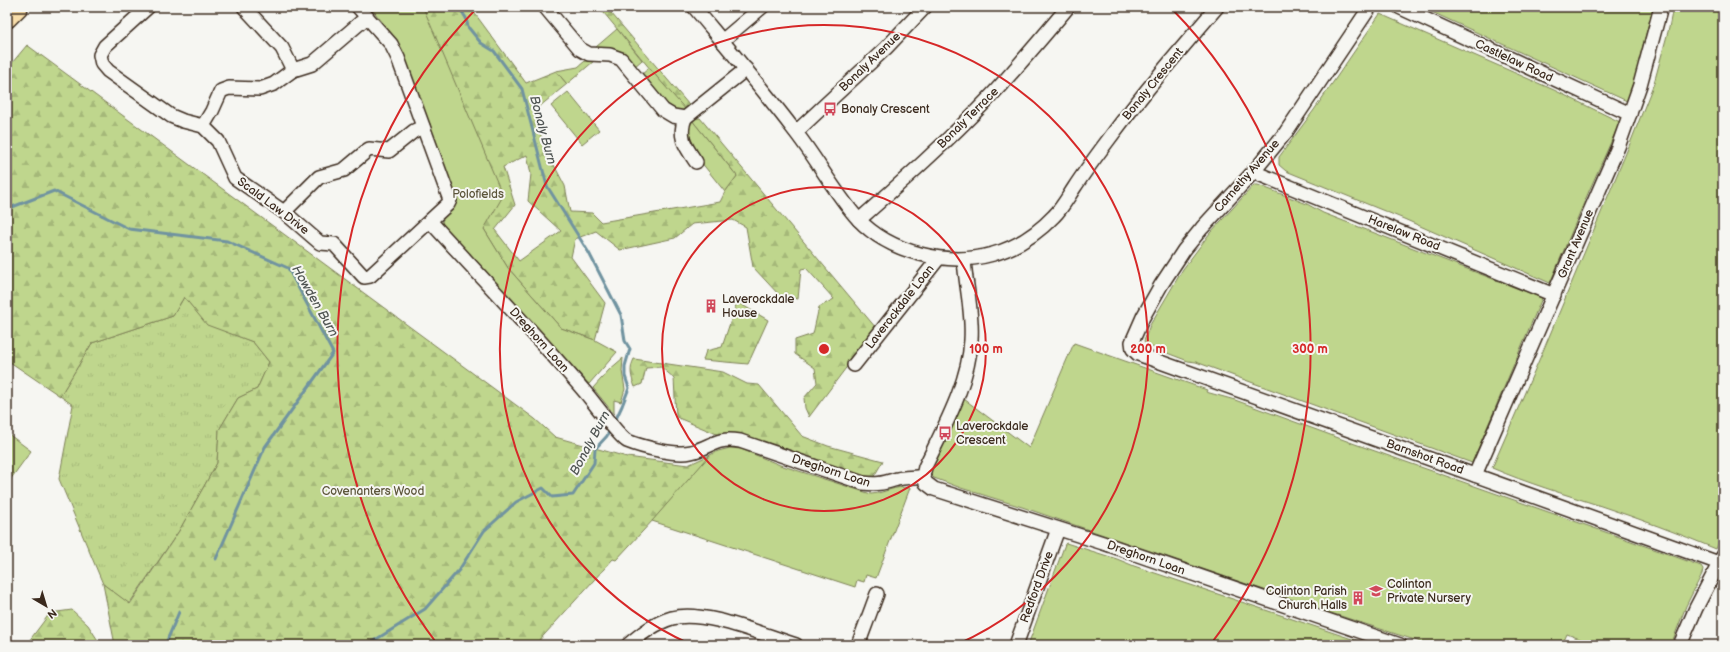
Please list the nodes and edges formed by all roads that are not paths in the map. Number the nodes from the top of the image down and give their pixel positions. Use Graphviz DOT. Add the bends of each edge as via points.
graph roads {
  1 [pos="18,7"];
  2 [pos="148,7"];
  3 [pos="244,7"];
  4 [pos="545,7"];
  5 [pos="694,7"];
  6 [pos="762,7"];
  7 [pos="925,7"];
  8 [pos="1068,7"];
  9 [pos="1217,7"];
  10 [pos="1370,7"];
  11 [pos="1398,7"];
  12 [pos="1661,7"];
  13 [pos="362,12"];
  14 [pos="7,18"];
  15 [pos="722,41"];
  16 [pos="746,69"];
  17 [pos="293,70"];
  18 [pos="1630,114"];
  19 [pos="685,118"];
  20 [pos="203,126"];
  21 [pos="423,127"];
  22 [pos="796,132"];
  23 [pos="696,162"];
  24 [pos="1255,170"];
  25 [pos="284,212"];
  26 [pos="859,220"];
  27 [pos="430,221"];
  28 [pos="938,259"];
  29 [pos="964,260"];
  30 [pos="1554,295"];
  31 [pos="1133,349"];
  32 [pos="854,365"];
  33 [pos="1475,474"];
  34 [pos="923,476"];
  35 [pos="1058,529"];
  36 [pos="1721,560"];
  37 [pos="877,594"];
  38 [pos="628,645"];
  39 [pos="796,645"];
  40 [pos="858,645"];
  41 [pos="1016,645"];
  42 [pos="1400,645"];
  43 [pos="1680,645"];
  1 -- 14 [label="highway"];
  2 -- 20 [label="street" via="105,46 100,55 102,64 171,116"];
  3 -- 17 [label="street" via="282,48"];
  4 -- 19 [label="street" via="580,48 589,54 610,55 621,59 663,110 673,116"];
  5 -- 15 [label="street, Bonaly Crescent"];
  6 -- 15 [label="street"];
  7 -- 22 [label="street, Bonaly Avenue" via="876,58"];
  8 -- 26 [label="street, Bonaly Terrace" via="987,100 918,168"];
  9 -- 29 [label="street, Bonaly Crescent" via="1132,108 1055,214 1034,235 1010,248"];
  10 -- 24 [label="street, Carnethy Avenue" via="1304,106"];
  11 -- 18 [label="street, Castlelaw Road"];
  12 -- 18 [label="street, Grant Avenue"];
  13 -- 17 [label="street" via="312,64"];
  13 -- 21 [label="street, Scald Law Drive" via="391,44"];
  15 -- 16 [label="street, Bonaly Crescent"];
  16 -- 19 [label="street"];
  16 -- 22 [label="street, Bonaly Crescent"];
  17 -- 20 [label="street" via="274,84 260,89 229,88 221,91"];
  18 -- 30 [label="street, Grant Avenue"];
  19 -- 23 [label="street" via="681,128 682,138"];
  20 -- 25 [label="street, Scald Law Drive" via="218,141 235,178"];
  21 -- 25 [label="street" via="389,150 369,149 344,170 319,177"];
  21 -- 27 [label="street, Scald Law Drive" via="450,200"];
  22 -- 26 [label="street, Bonaly Crescent"];
  24 -- 30 [label="street, Harelaw Road" via="1261,175"];
  24 -- 31 [label="street, Carnethy Avenue" via="1214,213 1184,250 1143,317 1132,342"];
  25 -- 27 [label="street, Scald Law Drive" via="320,243 334,244 364,276 370,276"];
  26 -- 28 [label="street, Bonaly Crescent" via="881,239 906,251"];
  27 -- 34 [label="street, Dreghorn Loan" via="530,330 625,440 674,454 694,451 728,439 740,440 862,483 875,485"];
  28 -- 29 [label="street, Bonaly Crescent"];
  28 -- 32 [label="street, Laverockdale Loan" via="865,357"];
  29 -- 34 [label="street" via="971,316 967,367"];
  30 -- 33 [label="street, Grant Avenue"];
  31 -- 33 [label="street, Barnshot Road" via="1138,354"];
  33 -- 36 [label="street, Barnshot Road"];
  34 -- 35 [label="street, Dreghorn Loan" via="926,484 934,489"];
  35 -- 41 [label="street, Redford Drive"];
  35 -- 42 [label="street, Dreghorn Loan"];
  36 -- 43 [label="street"];
  37 -- 40 [label="street"];
  38 -- 39 [label="street" via="660,622 687,616 716,620"];
}
